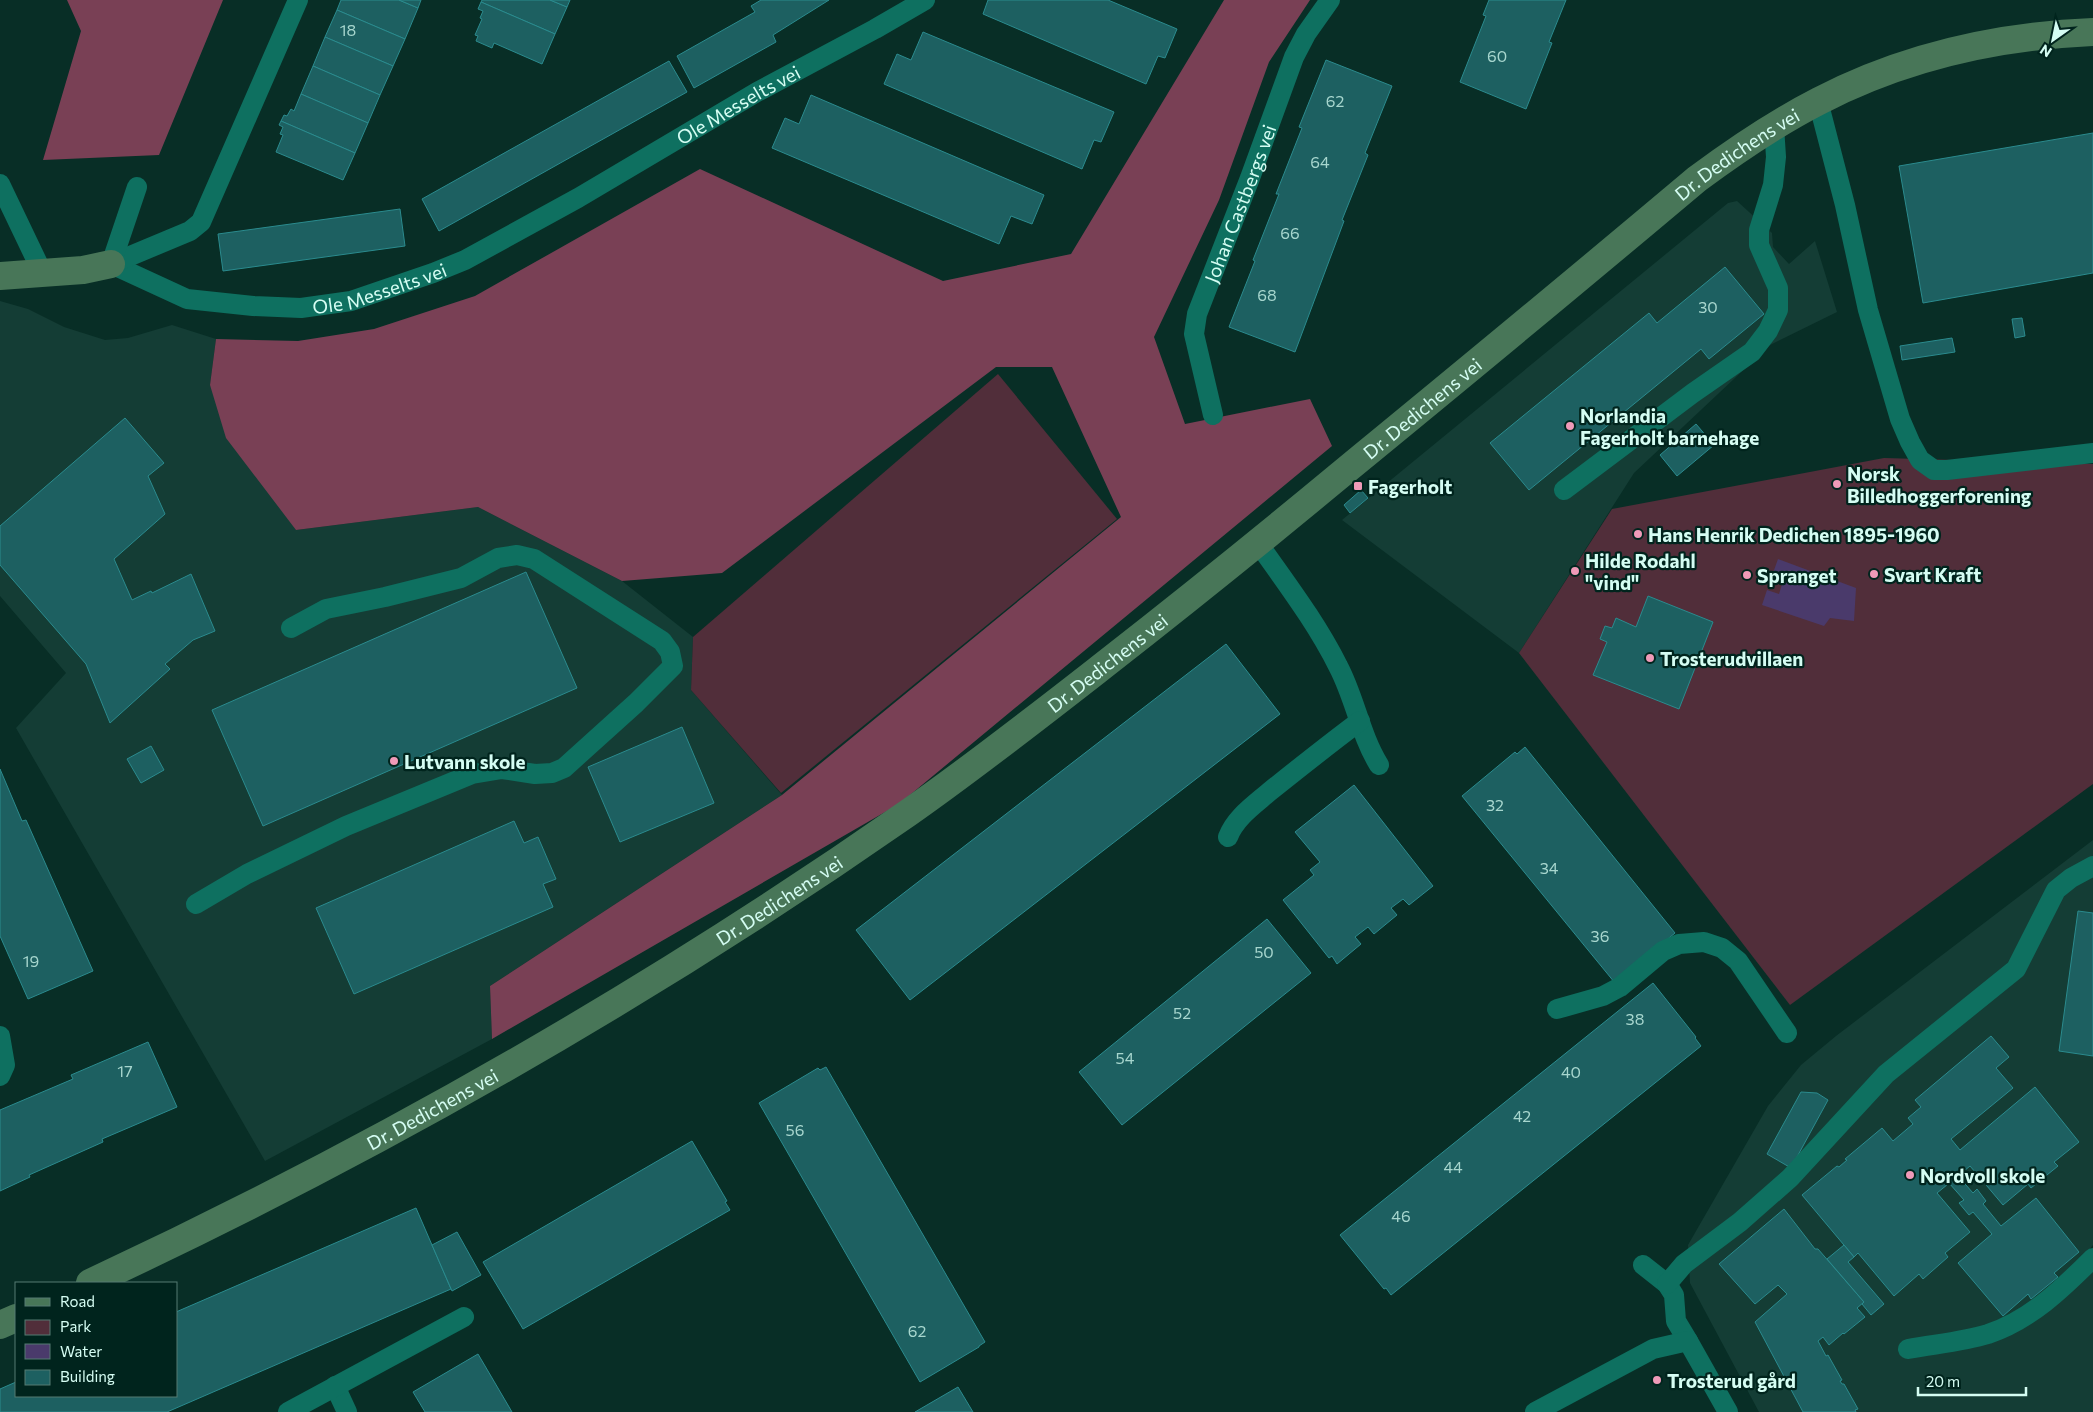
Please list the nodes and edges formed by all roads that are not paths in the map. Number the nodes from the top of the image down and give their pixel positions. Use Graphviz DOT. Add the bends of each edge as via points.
graph roads {
  1 [pos="298,0"];
  2 [pos="925,0"];
  3 [pos="1330,0"];
  4 [pos="2093,32"];
  5 [pos="1818,101"];
  6 [pos="1774,126"];
  7 [pos="0,184"];
  8 [pos="137,187"];
  9 [pos="112,264"];
  10 [pos="43,274"];
  11 [pos="0,276"];
  12 [pos="1213,415"];
  13 [pos="2093,453"];
  14 [pos="1564,490"];
  15 [pos="1258,543"];
  16 [pos="291,628"];
  17 [pos="1360,721"];
  18 [pos="1380,765"];
  19 [pos="1228,837"];
  20 [pos="2093,866"];
  21 [pos="196,904"];
  22 [pos="1557,1009"];
  23 [pos="1787,1033"];
  24 [pos="0,1036"];
  25 [pos="0,1076"];
  26 [pos="2093,1258"];
  27 [pos="1644,1265"];
  28 [pos="92,1282"];
  29 [pos="1667,1284"];
  30 [pos="464,1317"];
  31 [pos="15,1318"];
  32 [pos="0,1325"];
  33 [pos="1688,1341"];
  34 [pos="1908,1349"];
  35 [pos="335,1386"];
  36 [pos="288,1412"];
  37 [pos="347,1412"];
  38 [pos="1535,1412"];
  39 [pos="1728,1412"];
  1 -- 9 [label="lane" via="201,222 190,231"];
  2 -- 9 [label="lane, Ole Messelts vei" via="757,92 578,198 465,260 351,301 301,308 187,299"];
  3 -- 12 [label="lane, Johan Castbergs vei" via="1294,57 1196,314 1194,334"];
  4 -- 5 [label="street, Dr. Dedichens vei" via="2027,37 1944,52 1851,85"];
  5 -- 6 [label="street, Dr. Dedichens vei"];
  5 -- 13 [label="lane" via="1846,205 1868,310 1900,419 1920,460 1934,470 1947,470"];
  6 -- 14 [label="lane" via="1776,157 1773,185 1759,230 1758,245 1778,288 1778,310 1768,331 1752,352"];
  6 -- 15 [label="street, Dr. Dedichens vei" via="1697,178"];
  7 -- 10 [label="lane"];
  8 -- 9 [label="lane"];
  9 -- 10 [label="street"];
  10 -- 11 [label="street"];
  15 -- 17 [label="lane" via="1313,621 1339,668"];
  15 -- 28 [label="street, Dr. Dedichens vei" via="1057,702 912,810 665,972 389,1133 187,1238"];
  16 -- 21 [label="lane" via="326,609 461,578 498,558 517,555 534,559 662,641 670,652 673,666 564,768 552,773 502,769 472,774 337,831 248,874"];
  17 -- 18 [label="lane" via="1366,743"];
  17 -- 19 [label="lane" via="1244,814 1231,828"];
  20 -- 29 [label="lane" via="2056,890 2016,969 1886,1074 1790,1178 1740,1222 1684,1264"];
  22 -- 23 [label="lane" via="1603,996 1620,987 1663,951 1679,944 1704,942 1722,948 1738,961"];
  24 -- 25 [label="lane" via="5,1065"];
  26 -- 34 [label="lane" via="2033,1312 2014,1322 1988,1334"];
  27 -- 29 [label="lane"];
  29 -- 33 [label="lane" via="1674,1296 1676,1321"];
  30 -- 35 [label="lane"];
  31 -- 32 [label="street"];
  33 -- 38 [label="lane" via="1653,1349"];
  33 -- 39 [label="lane"];
  35 -- 36 [label="lane"];
  35 -- 37 [label="lane"];
}
